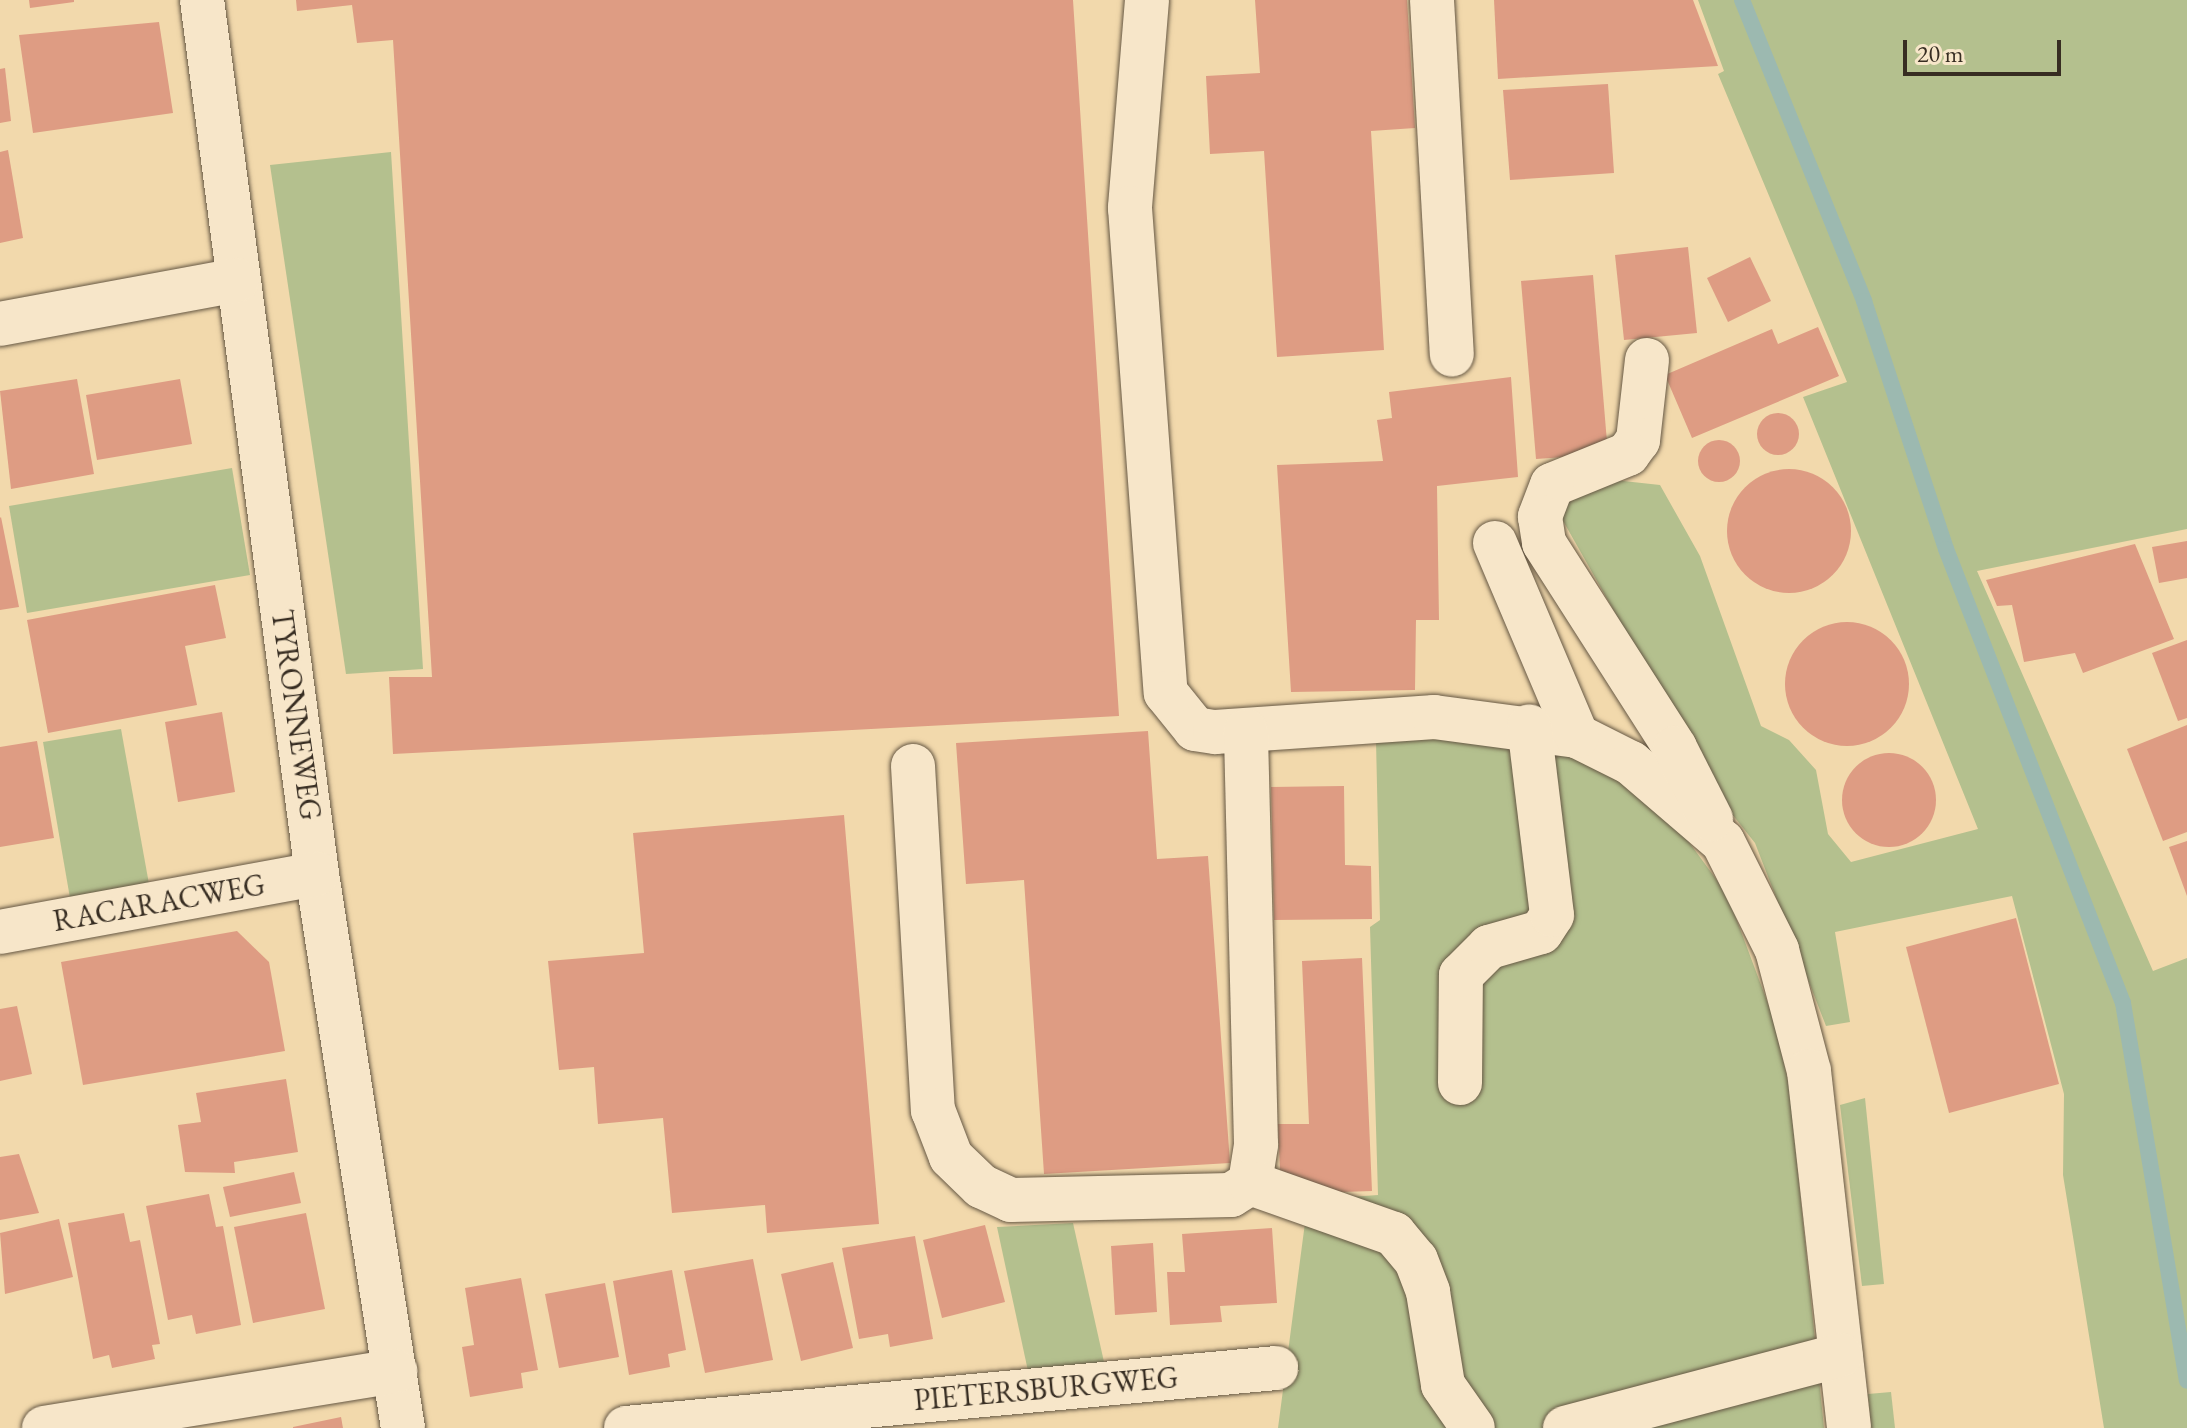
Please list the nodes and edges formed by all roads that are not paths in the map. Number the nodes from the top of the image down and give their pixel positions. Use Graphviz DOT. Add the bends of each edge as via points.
graph roads {
  1 [pos="202,0"];
  2 [pos="1147,0"];
  3 [pos="1432,0"];
  4 [pos="237,280"];
  5 [pos="0,324"];
  6 [pos="1452,354"];
  7 [pos="1647,360"];
  8 [pos="1495,543"];
  9 [pos="1529,726"];
  10 [pos="1246,731"];
  11 [pos="1577,736"];
  12 [pos="913,766"];
  13 [pos="1723,842"];
  14 [pos="317,874"];
  15 [pos="0,932"];
  16 [pos="1460,1083"];
  17 [pos="1250,1183"];
  18 [pos="1841,1355"];
  19 [pos="1276,1368"];
  20 [pos="395,1371"];
  21 [pos="44,1428"];
  22 [pos="403,1428"];
  23 [pos="626,1428"];
  24 [pos="1473,1428"];
  25 [pos="1565,1428"];
  26 [pos="1849,1428"];
  1 -- 4 [label="street, TYRONNEWEG"];
  2 -- 10 [label="street" via="1130,208 1166,693 1195,729"];
  3 -- 6 [label="street"];
  4 -- 5 [label="street"];
  4 -- 14 [label="street, TYRONNEWEG"];
  7 -- 13 [label="street" via="1638,440 1615,462 1552,485 1540,517 1544,543 1675,748"];
  8 -- 11 [label="street"];
  9 -- 10 [label="street" via="1434,717"];
  9 -- 11 [label="street"];
  9 -- 16 [label="street" via="1552,915 1541,932 1489,947 1461,975"];
  10 -- 17 [label="street" via="1256,1144"];
  11 -- 13 [label="street" via="1631,763"];
  12 -- 17 [label="street" via="933,1110 951,1157 981,1186 1011,1200 1231,1195"];
  13 -- 18 [label="street" via="1777,950 1794,1005"];
  14 -- 15 [label="street, RACARACWEG"];
  14 -- 20 [label="street, TYRONNEWEG"];
  17 -- 24 [label="street" via="1394,1234 1416,1260 1428,1292 1443,1385"];
  18 -- 25 [label="street"];
  18 -- 26 [label="street"];
  19 -- 23 [label="street, PIETERSBURGWEG"];
  20 -- 21 [label="street"];
  20 -- 22 [label="street, TYRONNEWEG"];
}
